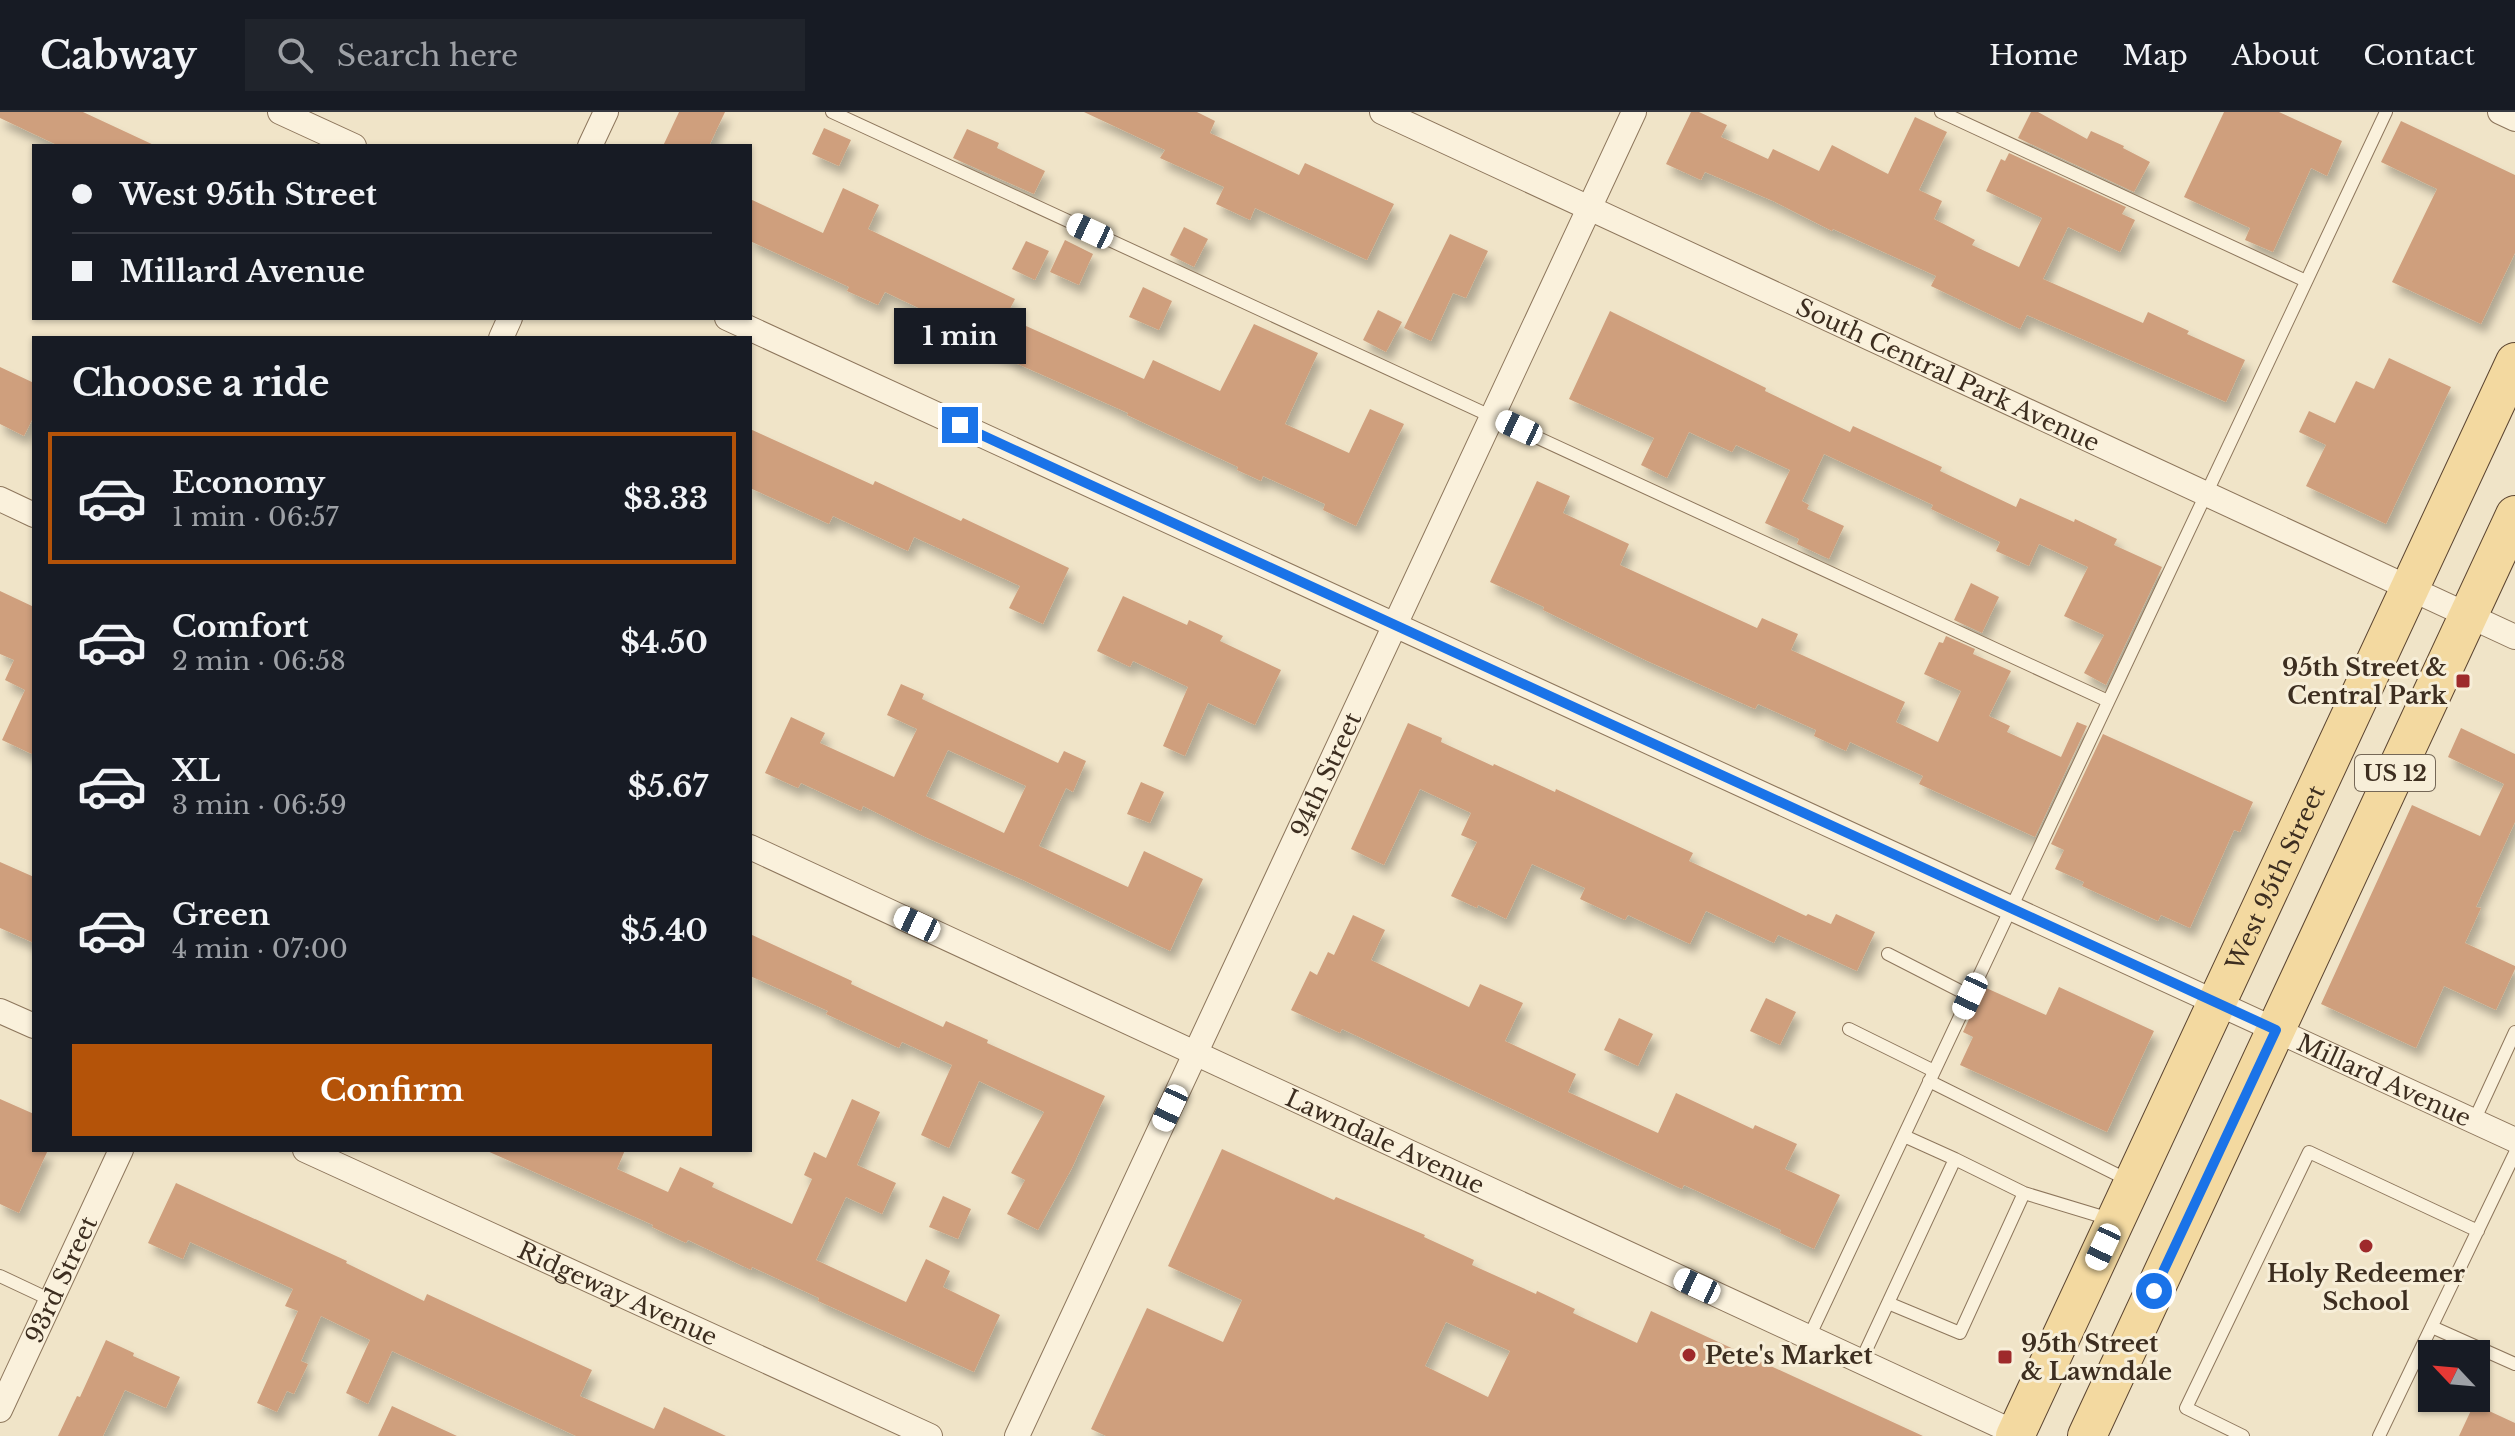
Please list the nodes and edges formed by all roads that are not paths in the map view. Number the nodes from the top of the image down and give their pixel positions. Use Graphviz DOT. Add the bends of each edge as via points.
graph roads {
  1 [pos="280,112"];
  2 [pos="606,112"];
  3 [pos="832,112"];
  4 [pos="1382,112"];
  5 [pos="1634,112"];
  6 [pos="1941,112"];
  7 [pos="2386,112"];
  8 [pos="2500,112"];
  9 [pos="2515,119"];
  10 [pos="350,144"];
  11 [pos="591,144"];
  12 [pos="1589,208"];
  13 [pos="2306,281"];
  14 [pos="731,320"];
  15 [pos="2515,362"];
  16 [pos="1492,416"];
  17 [pos="2206,494"];
  18 [pos="0,499"];
  19 [pos="32,514"];
  20 [pos="2515,515"];
  21 [pos="2410,589"];
  22 [pos="2468,616"];
  23 [pos="1395,625"];
  24 [pos="2515,637"];
  25 [pos="2108,701"];
  26 [pos="752,848"];
  27 [pos="2011,908"];
  28 [pos="1888,954"];
  29 [pos="1970,996"];
  30 [pos="2217,1003"];
  31 [pos="0,1011"];
  32 [pos="32,1025"];
  33 [pos="1849,1029"];
  34 [pos="2276,1030"];
  35 [pos="2515,1032"];
  36 [pos="1196,1053"];
  37 [pos="1932,1076"];
  38 [pos="2474,1121"];
  39 [pos="1904,1136"];
  40 [pos="2515,1140"];
  41 [pos="120,1152"];
  42 [pos="309,1152"];
  43 [pos="2515,1153"];
  44 [pos="1955,1159"];
  45 [pos="2133,1183"];
  46 [pos="2024,1193"];
  47 [pos="2116,1221"];
  48 [pos="2478,1231"];
  49 [pos="0,1276"];
  50 [pos="51,1300"];
  51 [pos="1888,1303"];
  52 [pos="2432,1327"];
  53 [pos="1809,1337"];
  54 [pos="1861,1361"];
  55 [pos="2515,1364"];
  56 [pos="0,1410"];
  57 [pos="2018,1435"];
  58 [pos="930,1436"];
  59 [pos="1017,1436"];
  60 [pos="2087,1436"];
  61 [pos="2243,1436"];
  62 [pos="2379,1436"];
  1 -- 10 [label="street"];
  2 -- 11 [label="street"];
  3 -- 16 [label="lane"];
  4 -- 12 [label="street, South Central Park Avenue"];
  5 -- 12 [label="street, 94th Street"];
  6 -- 13 [label="lane"];
  7 -- 13 [label="lane"];
  8 -- 9 [label="street"];
  12 -- 16 [label="street, 94th Street"];
  12 -- 17 [label="street, South Central Park Avenue"];
  13 -- 17 [label="lane"];
  14 -- 23 [label="street, Millard Avenue"];
  15 -- 21 [label="main road, West 95th Street / US 12"];
  16 -- 23 [label="street, 94th Street"];
  16 -- 25 [label="lane"];
  17 -- 21 [label="street, South Central Park Avenue"];
  17 -- 25 [label="lane"];
  18 -- 19 [label="street"];
  20 -- 22 [label="main road, US 12"];
  21 -- 22 [label="street, South Central Park Avenue"];
  21 -- 30 [label="main road, West 95th Street / US 12"];
  22 -- 24 [label="street, South Central Park Avenue"];
  22 -- 34 [label="main road, US 12"];
  23 -- 27 [label="street, Millard Avenue"];
  23 -- 36 [label="street, 94th Street"];
  25 -- 27 [label="lane"];
  26 -- 36 [label="street, Lawndale Avenue"];
  27 -- 29 [label="lane"];
  27 -- 30 [label="street, Millard Avenue"];
  28 -- 29 [label="lane"];
  29 -- 37 [label="lane"];
  30 -- 34 [label="street, Millard Avenue"];
  30 -- 45 [label="main road, West 95th Street / US 12"];
  31 -- 32 [label="street"];
  33 -- 37 [label="lane"];
  34 -- 38 [label="street, Millard Avenue"];
  34 -- 60 [label="main road, US 12"];
  35 -- 38 [label="lane"];
  36 -- 53 [label="street, Lawndale Avenue"];
  36 -- 59 [label="street, 94th Street"];
  37 -- 39 [label="lane"];
  37 -- 45 [label="lane"];
  38 -- 40 [label="street, Millard Avenue"];
  39 -- 44 [label="lane"];
  39 -- 53 [label="lane"];
  41 -- 50 [label="street, 93rd Street"];
  42 -- 58 [label="street, Ridgeway Avenue"];
  43 -- 48 [label="lane"];
  44 -- 46 [label="lane"];
  44 -- 51 [label="lane"];
  45 -- 47 [label="main road, West 95th Street / US 12"];
  46 -- 47 [label="lane"];
  46 -- 51 [label="lane" via="1960,1333"];
  47 -- 57 [label="main road, West 95th Street / US 12"];
  48 -- 52 [label="lane"];
  48 -- 61 [label="lane" via="2309,1152 2186,1408"];
  49 -- 50 [label="lane"];
  50 -- 56 [label="street, 93rd Street"];
  51 -- 54 [label="lane"];
  52 -- 55 [label="lane"];
  52 -- 62 [label="lane"];
  53 -- 54 [label="street, Lawndale Avenue"];
  54 -- 57 [label="street, Lawndale Avenue"];
}
